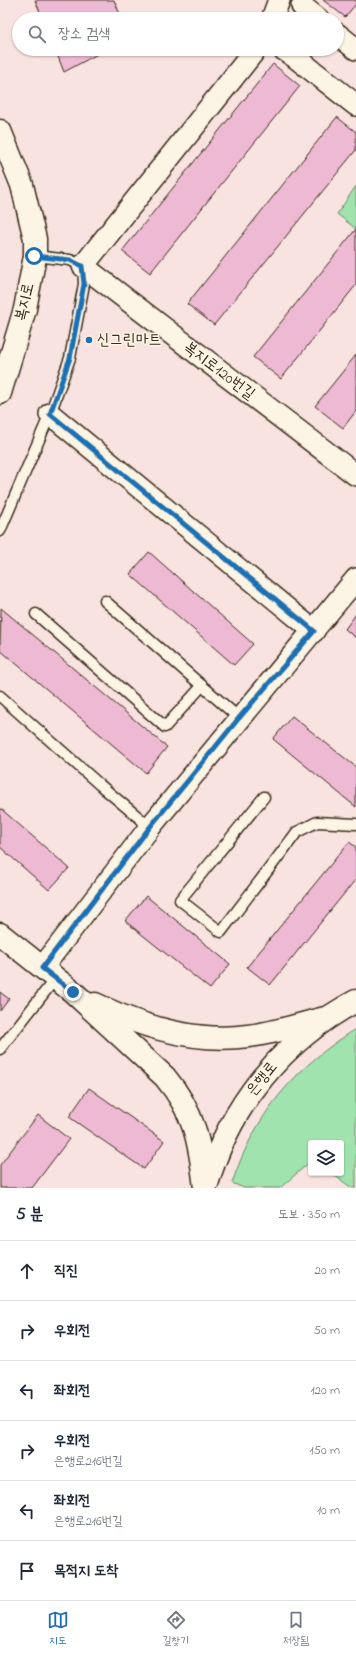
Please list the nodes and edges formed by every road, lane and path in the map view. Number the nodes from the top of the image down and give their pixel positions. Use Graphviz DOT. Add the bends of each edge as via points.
graph roads {
  1 [pos="280,0"];
  2 [pos="302,6"];
  3 [pos="275,12"];
  4 [pos="309,12"];
  5 [pos="344,39"];
  6 [pos="356,48"];
  7 [pos="250,56"];
  8 [pos="294,56"];
  9 [pos="356,105"];
  10 [pos="1,138"];
  11 [pos="34,256"];
  12 [pos="82,266"];
  13 [pos="0,393"];
  14 [pos="50,414"];
  15 [pos="356,475"];
  16 [pos="0,531"];
  17 [pos="356,579"];
  18 [pos="105,601"];
  19 [pos="36,614"];
  20 [pos="314,631"];
  21 [pos="202,686"];
  22 [pos="0,696"];
  23 [pos="239,718"];
  24 [pos="264,797"];
  25 [pos="356,824"];
  26 [pos="150,827"];
  27 [pos="0,934"];
  28 [pos="49,973"];
  29 [pos="73,992"];
  30 [pos="356,1001"];
  31 [pos="328,1018"];
  32 [pos="0,1049"];
  33 [pos="206,1188"];
  1 -- 3 [label="street"];
  2 -- 4 [label="street"];
  5 -- 6 [label="street"];
  7 -- 12 [label="street"];
  8 -- 9 [label="street"];
  10 -- 11 [label="street, 복지로" via="22,185 35,239"];
  11 -- 12 [label="lane" via="70,260"];
  11 -- 13 [label="street, 복지로" via="25,309"];
  12 -- 14 [label="lane" via="84,284 70,358"];
  12 -- 15 [label="street, 복지로120번길"];
  14 -- 16 [label="lane"];
  14 -- 20 [label="street"];
  17 -- 20 [label="street"];
  18 -- 21 [label="lane"];
  19 -- 21 [label="lane" via="165,727"];
  20 -- 23 [label="street"];
  21 -- 23 [label="lane"];
  22 -- 26 [label="lane"];
  23 -- 26 [label="street"];
  24 -- 25 [label="lane" via="180,900 221,932 296,832 316,822"];
  26 -- 28 [label="street"];
  27 -- 28 [label="street"];
  28 -- 29 [label="street"];
  28 -- 32 [label="lane"];
  29 -- 31 [label="street" via="123,1017 151,1027 215,1038 248,1036"];
  29 -- 33 [label="street" via="165,1077 180,1096 191,1116 197,1135"];
  30 -- 31 [label="street, 은행로"];
  31 -- 33 [label="street, 은행로" via="291,1046 246,1098 220,1148"];
}
